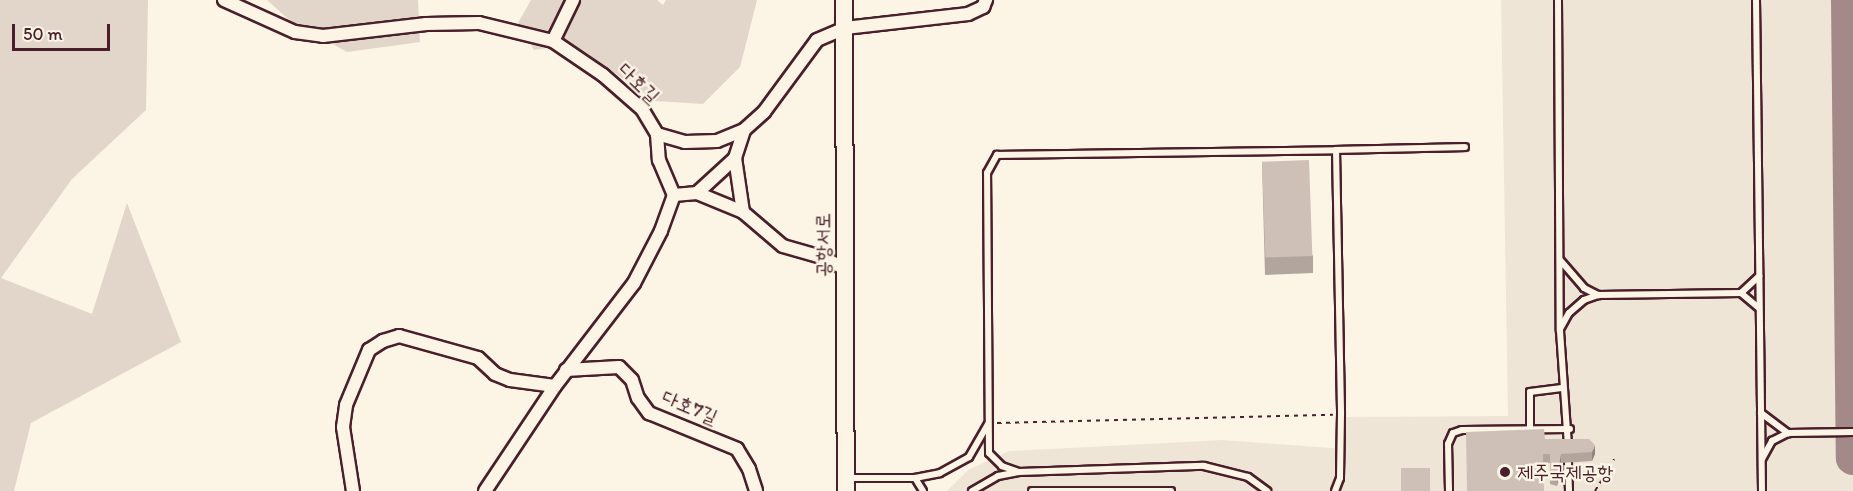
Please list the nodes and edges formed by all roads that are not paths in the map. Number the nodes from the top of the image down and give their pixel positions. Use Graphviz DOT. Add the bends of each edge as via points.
graph roads {
  1 [pos="224,0"];
  2 [pos="573,0"];
  3 [pos="844,0"];
  4 [pos="986,0"];
  5 [pos="1558,0"];
  6 [pos="1756,0"];
  7 [pos="844,28"];
  8 [pos="553,41"];
  9 [pos="744,130"];
  10 [pos="657,134"];
  11 [pos="1465,147"];
  12 [pos="1336,150"];
  13 [pos="735,158"];
  14 [pos="698,193"];
  15 [pos="674,195"];
  16 [pos="743,213"];
  17 [pos="1559,260"];
  18 [pos="844,268"];
  19 [pos="1759,275"];
  20 [pos="1740,293"];
  21 [pos="1598,295"];
  22 [pos="1759,308"];
  23 [pos="1560,331"];
  24 [pos="566,370"];
  25 [pos="555,386"];
  26 [pos="1562,388"];
  27 [pos="1761,412"];
  28 [pos="988,424"];
  29 [pos="1570,429"];
  30 [pos="1530,430"];
  31 [pos="1853,432"];
  32 [pos="1788,433"];
  33 [pos="1568,447"];
  34 [pos="1762,460"];
  35 [pos="1568,462"];
  36 [pos="1019,472"];
  37 [pos="915,478"];
  38 [pos="846,485"];
  39 [pos="353,491"];
  40 [pos="485,491"];
  41 [pos="756,491"];
  42 [pos="923,491"];
  43 [pos="972,491"];
  44 [pos="1032,491"];
  45 [pos="1171,491"];
  46 [pos="1267,491"];
  47 [pos="1335,491"];
  48 [pos="1449,491"];
  49 [pos="1569,491"];
  50 [pos="1762,491"];
  1 -- 8 [label="street, 다호길" via="295,32 323,36 426,24 479,23"];
  2 -- 8 [label="street"];
  3 -- 7 [label="street, 공항서로"];
  4 -- 7 [label="street" via="983,7 968,14"];
  5 -- 17 [label="lane"];
  6 -- 19 [label="lane"];
  7 -- 9 [label="street" via="817,40 764,112"];
  7 -- 18 [label="street, 공항서로"];
  8 -- 10 [label="street, 다호길" via="603,75 642,109"];
  9 -- 10 [label="street" via="717,141 696,142"];
  9 -- 13 [label="street"];
  10 -- 15 [label="street, 다호길" via="659,160"];
  11 -- 12 [label="lane"];
  12 -- 28 [label="lane" via="997,155 987,173"];
  12 -- 47 [label="lane" via="1341,414 1340,478"];
  13 -- 14 [label="street"];
  13 -- 16 [label="street"];
  14 -- 15 [label="street"];
  14 -- 16 [label="street"];
  15 -- 24 [label="street" via="661,231 634,283"];
  16 -- 18 [label="street" via="783,246"];
  17 -- 21 [label="lane" via="1584,288"];
  17 -- 23 [label="lane"];
  18 -- 38 [label="street, 공항서로"];
  19 -- 20 [label="lane"];
  19 -- 22 [label="lane"];
  20 -- 21 [label="lane"];
  20 -- 22 [label="lane"];
  21 -- 23 [label="lane" via="1584,300 1569,313"];
  22 -- 27 [label="lane"];
  23 -- 26 [label="lane"];
  24 -- 25 [label="street"];
  24 -- 41 [label="street, 다호7길" via="619,367 632,380 649,413 737,448"];
  25 -- 39 [label="street" via="510,380 495,374 478,358 399,336 383,341 369,350 346,405 343,427"];
  25 -- 40 [label="street"];
  26 -- 29 [label="lane"];
  26 -- 30 [label="lane" via="1530,392"];
  27 -- 32 [label="lane"];
  27 -- 34 [label="lane"];
  28 -- 36 [label="lane" via="989,453 1002,466"];
  28 -- 37 [label="lane" via="969,457 940,473"];
  29 -- 30 [label="lane"];
  29 -- 33 [label="lane"];
  30 -- 48 [label="lane" via="1453,433 1448,444"];
  31 -- 32 [label="lane"];
  32 -- 34 [label="lane" via="1772,441"];
  34 -- 50 [label="lane"];
  35 -- 49 [label="lane"];
  36 -- 43 [label="lane" via="998,476"];
  36 -- 46 [label="lane" via="1204,466 1248,477"];
  37 -- 38 [label="lane"];
  37 -- 42 [label="lane"];
  44 -- 45 [label="lane"];
}
